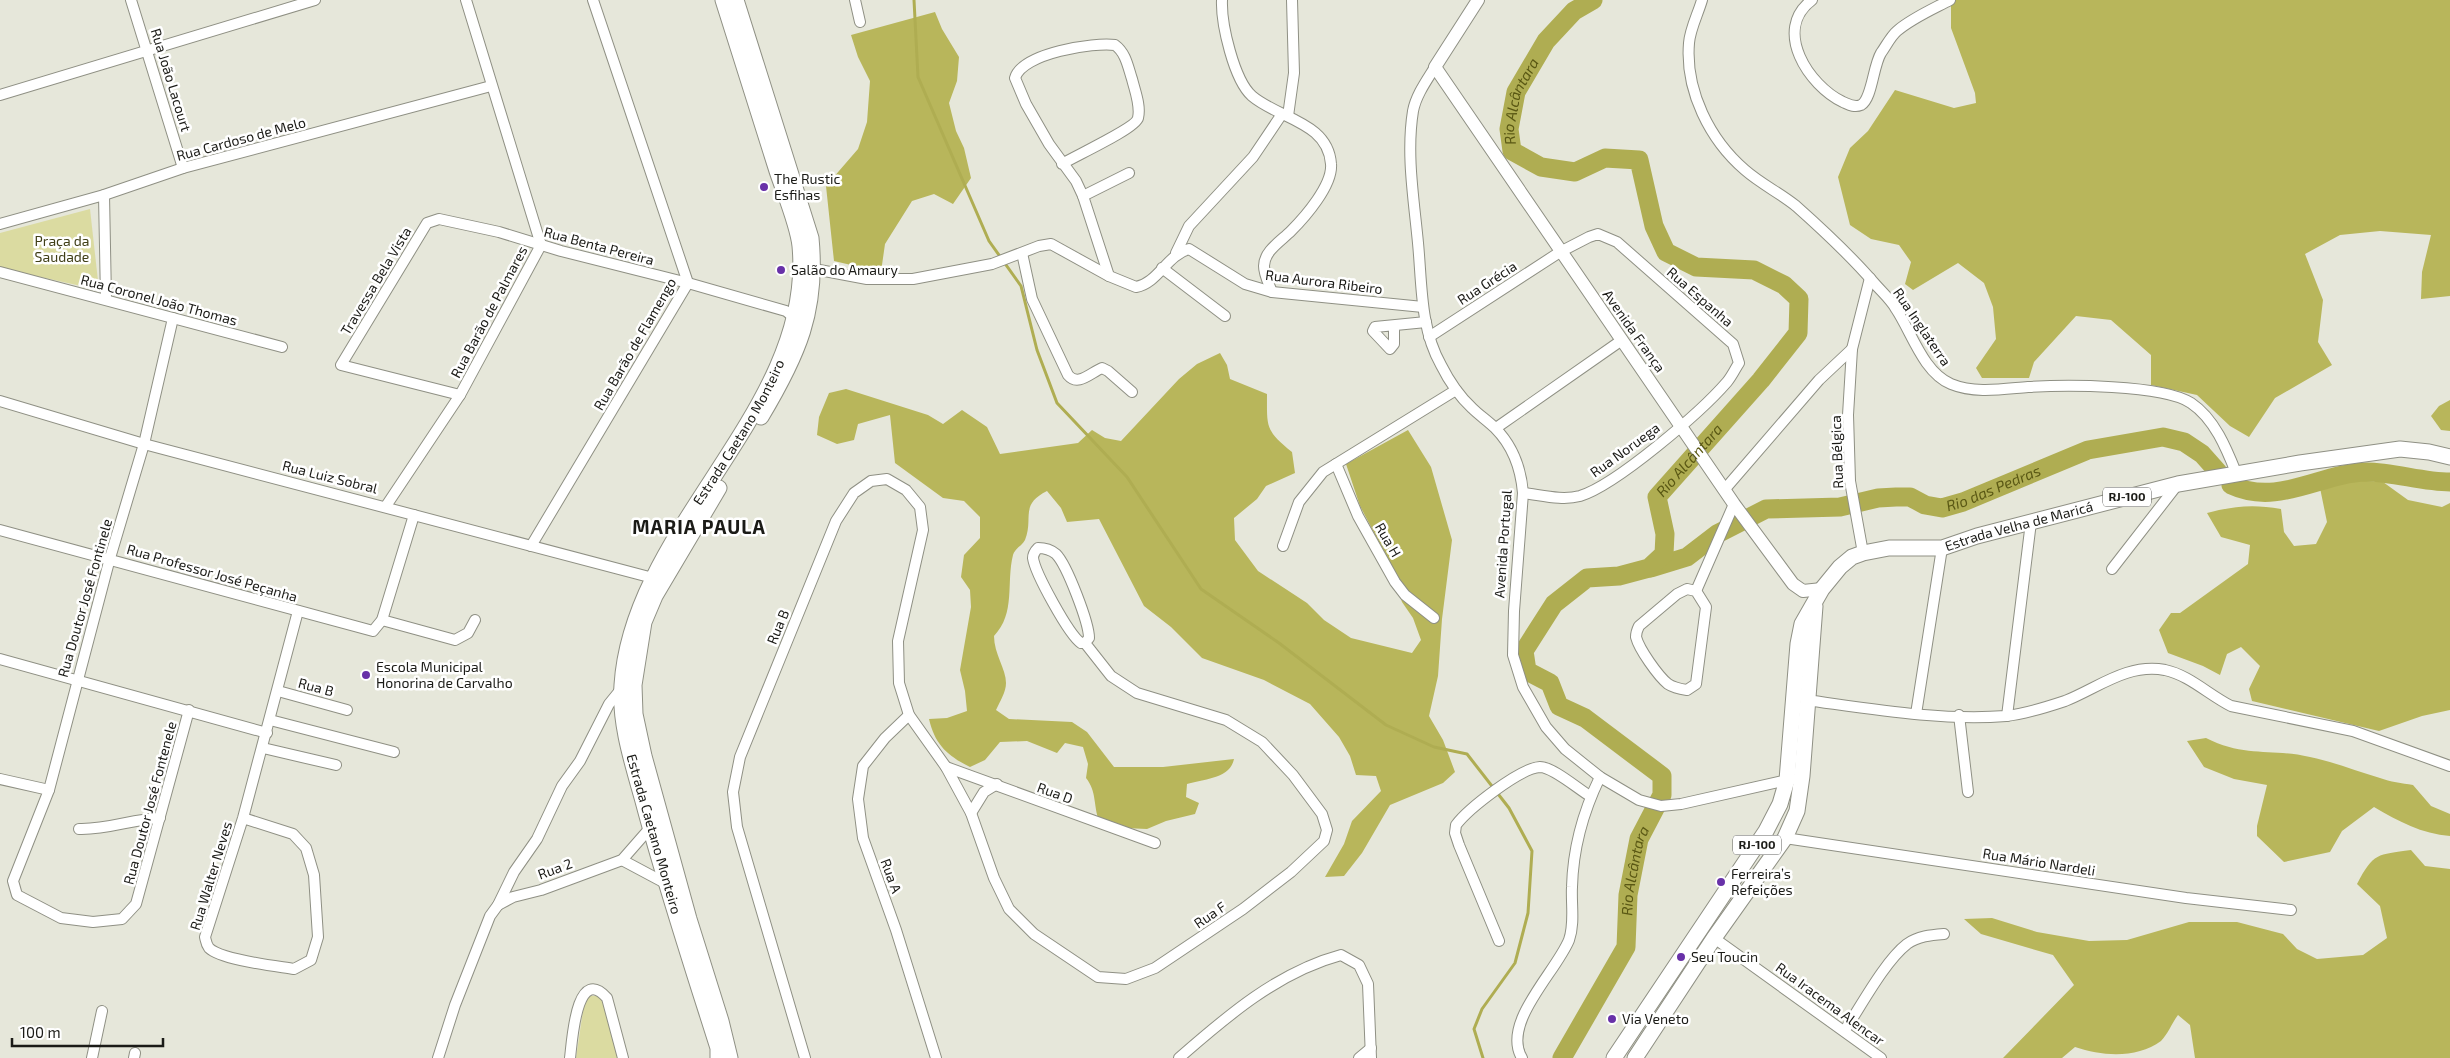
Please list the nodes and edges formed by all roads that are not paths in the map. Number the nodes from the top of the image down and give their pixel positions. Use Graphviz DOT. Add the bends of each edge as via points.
graph roads {
  1 [pos="132,0"];
  2 [pos="315,0"];
  3 [pos="466,0"];
  4 [pos="593,0"];
  5 [pos="723,0"];
  6 [pos="736,0"];
  7 [pos="855,0"];
  8 [pos="1222,0"];
  9 [pos="1292,0"];
  10 [pos="1478,0"];
  11 [pos="1702,0"];
  12 [pos="1812,0"];
  13 [pos="1950,0"];
  14 [pos="860,22"];
  15 [pos="147,51"];
  16 [pos="1435,67"];
  17 [pos="491,86"];
  18 [pos="0,95"];
  19 [pos="1285,115"];
  20 [pos="1062,164"];
  21 [pos="183,168"];
  22 [pos="1129,172"];
  23 [pos="104,195"];
  24 [pos="1084,196"];
  25 [pos="439,219"];
  26 [pos="0,224"];
  27 [pos="541,245"];
  28 [pos="1560,252"];
  29 [pos="1022,253"];
  30 [pos="1176,253"];
  31 [pos="1162,268"];
  32 [pos="814,269"];
  33 [pos="0,272"];
  34 [pos="1109,276"];
  35 [pos="1870,278"];
  36 [pos="688,283"];
  37 [pos="1272,292"];
  38 [pos="106,299"];
  39 [pos="1423,307"];
  40 [pos="1225,316"];
  41 [pos="794,317"];
  42 [pos="173,318"];
  43 [pos="1426,322"];
  44 [pos="1394,326"];
  45 [pos="804,328"];
  46 [pos="1429,337"];
  47 [pos="1622,340"];
  48 [pos="282,347"];
  49 [pos="1852,349"];
  50 [pos="1456,390"];
  51 [pos="1132,392"];
  52 [pos="460,395"];
  53 [pos="0,401"];
  54 [pos="1682,426"];
  55 [pos="1496,428"];
  56 [pos="144,444"];
  57 [pos="2450,457"];
  58 [pos="1336,464"];
  59 [pos="2237,475"];
  60 [pos="2178,484"];
  61 [pos="1725,489"];
  62 [pos="1523,493"];
  63 [pos="1734,504"];
  64 [pos="386,506"];
  65 [pos="414,515"];
  66 [pos="2031,522"];
  67 [pos="0,530"];
  68 [pos="531,546"];
  69 [pos="1283,546"];
  70 [pos="1942,548"];
  71 [pos="1863,552"];
  72 [pos="110,558"];
  73 [pos="2112,569"];
  74 [pos="653,578"];
  75 [pos="1696,591"];
  76 [pos="1819,595"];
  77 [pos="298,611"];
  78 [pos="1434,618"];
  79 [pos="382,620"];
  80 [pos="475,620"];
  81 [pos="1085,643"];
  82 [pos="0,659"];
  83 [pos="76,681"];
  84 [pos="622,688"];
  85 [pos="278,691"];
  86 [pos="1806,700"];
  87 [pos="189,710"];
  88 [pos="347,710"];
  89 [pos="1916,714"];
  90 [pos="909,715"];
  91 [pos="1959,716"];
  92 [pos="2007,716"];
  93 [pos="270,720"];
  94 [pos="267,733"];
  95 [pos="263,748"];
  96 [pos="394,752"];
  97 [pos="336,765"];
  98 [pos="2450,766"];
  99 [pos="946,767"];
  100 [pos="1600,777"];
  101 [pos="1794,778"];
  102 [pos="0,779"];
  103 [pos="997,784"];
  104 [pos="48,790"];
  105 [pos="1968,792"];
  106 [pos="1590,796"];
  107 [pos="971,813"];
  108 [pos="160,818"];
  109 [pos="243,818"];
  110 [pos="650,828"];
  111 [pos="79,829"];
  112 [pos="1785,838"];
  113 [pos="1155,843"];
  114 [pos="622,860"];
  115 [pos="667,884"];
  116 [pos="136,904"];
  117 [pos="498,905"];
  118 [pos="2291,910"];
  119 [pos="1944,934"];
  120 [pos="1714,938"];
  121 [pos="1499,941"];
  122 [pos="102,1011"];
  123 [pos="1845,1030"];
  124 [pos="1371,1053"];
  125 [pos="92,1058"];
  126 [pos="438,1058"];
  127 [pos="570,1058"];
  128 [pos="624,1058"];
  129 [pos="718,1058"];
  130 [pos="730,1058"];
  131 [pos="805,1058"];
  132 [pos="936,1058"];
  133 [pos="1178,1058"];
  134 [pos="1358,1058"];
  135 [pos="1522,1058"];
  136 [pos="1614,1058"];
  137 [pos="1635,1058"];
  138 [pos="1881,1058"];
  1 -- 15 [label="street, Rua João Lacourt"];
  2 -- 15 [label="street"];
  3 -- 17 [label="street, Rua Barão de Palmares"];
  4 -- 36 [label="street, Rua Barão de Flamengo"];
  5 -- 41 [label="main road, Estrada Caetano Monteiro" via="800,244 800,288"];
  6 -- 32 [label="main road, Estrada Caetano Monteiro" via="811,238"];
  7 -- 14 [label="street"];
  8 -- 19 [label="street" via="1234,68 1242,84 1252,95"];
  9 -- 19 [label="street" via="1294,74"];
  10 -- 16 [label="street, Avenida Portugal"];
  11 -- 35 [label="street, Rua Inglaterra" via="1689,43 1692,86 1717,141 1747,172 1794,205"];
  12 -- 13 [label="street" via="1800,13 1795,29 1801,62 1826,92 1853,106 1861,105 1867,99 1880,54 1897,31"];
  15 -- 18 [label="street"];
  15 -- 21 [label="street, Rua João Lacourt"];
  16 -- 28 [label="street, Avenida França"];
  16 -- 39 [label="street, Avenida Portugal" via="1414,108 1412,129 1412,174"];
  17 -- 21 [label="street, Rua Cardoso de Melo"];
  17 -- 27 [label="street, Rua Barão de Palmares"];
  19 -- 30 [label="street" via="1253,157 1189,226"];
  19 -- 37 [label="street" via="1321,136 1329,149 1332,166 1326,185 1309,210 1267,255 1264,266"];
  20 -- 20 [label="street" via="1026,104 1016,74 1034,61 1058,51 1091,44 1115,45 1125,56 1135,89 1139,111 1136,122 1127,130"];
  20 -- 24 [label="street"];
  21 -- 23 [label="street, Rua Cardoso de Melo"];
  22 -- 24 [label="street"];
  23 -- 26 [label="street, Rua Cardoso de Melo"];
  23 -- 38 [label="street"];
  24 -- 34 [label="street"];
  25 -- 27 [label="street, Rua Benta Pereira"];
  25 -- 52 [label="street, Travessa Bela Vista" via="427,223 341,365"];
  27 -- 36 [label="street, Rua Benta Pereira"];
  27 -- 52 [label="street, Rua Barão de Palmares"];
  28 -- 46 [label="street, Rua Grécia"];
  28 -- 47 [label="street, Avenida França"];
  28 -- 54 [label="street, Rua Espanha" via="1589,236 1609,237 1733,344 1739,363 1727,381"];
  29 -- 32 [label="street" via="992,264 913,279 866,279"];
  29 -- 34 [label="street" via="1051,244"];
  29 -- 51 [label="street" via="1032,300 1068,375 1078,381 1102,368"];
  30 -- 31 [label="street"];
  30 -- 37 [label="street, Rua Aurora Ribeiro" via="1189,249 1245,284"];
  31 -- 34 [label="street" via="1145,284 1136,287"];
  31 -- 40 [label="street"];
  32 -- 45 [label="main road, Estrada Caetano Monteiro" via="813,290"];
  33 -- 38 [label="street, Rua Coronel João Thomas"];
  35 -- 49 [label="street, Rua Bélgica"];
  35 -- 59 [label="street, Rua Inglaterra" via="1894,306 1936,375 1951,384 1976,390 2067,384 2164,394 2190,403 2209,421 2225,444"];
  36 -- 41 [label="street, Rua Benta Pereira" via="786,311"];
  36 -- 68 [label="street, Rua Barão de Flamengo"];
  37 -- 39 [label="street, Rua Aurora Ribeiro"];
  38 -- 42 [label="street, Rua Coronel João Thomas"];
  39 -- 43 [label="street, Avenida Portugal"];
  41 -- 45 [label="street, Rua Benta Pereira"];
  41 -- 74 [label="main road, Estrada Caetano Monteiro" via="770,380"];
  42 -- 48 [label="street, Rua Coronel João Thomas"];
  42 -- 56 [label="street, Rua Doutor José Fontinele"];
  43 -- 44 [label="street"];
  43 -- 46 [label="street, Avenida Portugal"];
  45 -- 130 [label="main road, Estrada Caetano Monteiro" via="785,377 655,596 644,622 634,685 635,714 646,764"];
  46 -- 50 [label="street, Avenida Portugal"];
  47 -- 54 [label="street, Avenida França"];
  47 -- 55 [label="street"];
  49 -- 61 [label="street" via="1819,380"];
  49 -- 71 [label="street, Rua Bélgica" via="1848,415 1850,481"];
  50 -- 55 [label="street, Avenida Portugal" via="1471,408"];
  50 -- 58 [label="street"];
  52 -- 64 [label="street, Rua Barão de Palmares"];
  53 -- 56 [label="street, Rua Luiz Sobral"];
  54 -- 61 [label="street, Avenida França"];
  54 -- 62 [label="street, Rua Noruega" via="1601,486 1579,496 1558,498"];
  55 -- 62 [label="street, Avenida Portugal" via="1510,448 1521,475"];
  56 -- 64 [label="street, Rua Luiz Sobral"];
  56 -- 72 [label="street, Rua Doutor José Fontinele"];
  57 -- 59 [label="main road, Estrada Velha de Maricá / RJ-100" via="2400,450"];
  58 -- 69 [label="street" via="1312,482 1298,502"];
  58 -- 78 [label="street, Rua H" via="1358,516 1395,582 1405,595"];
  59 -- 60 [label="main road, Estrada Velha de Maricá / RJ-100"];
  60 -- 66 [label="main road, Estrada Velha de Maricá / RJ-100"];
  60 -- 73 [label="street"];
  61 -- 63 [label="street, Avenida França"];
  62 -- 100 [label="street, Avenida Portugal" via="1513,655 1523,687 1546,727 1565,749"];
  63 -- 75 [label="street"];
  63 -- 76 [label="street, Avenida França" via="1793,584 1803,591"];
  64 -- 65 [label="street, Rua Luiz Sobral"];
  65 -- 68 [label="street, Rua Luiz Sobral"];
  65 -- 79 [label="street"];
  66 -- 70 [label="main road, Estrada Velha de Maricá / RJ-100"];
  66 -- 92 [label="street"];
  67 -- 72 [label="street, Rua Professor José Peçanha"];
  68 -- 74 [label="street, Rua Luiz Sobral"];
  70 -- 71 [label="main road, Estrada Velha de Maricá / RJ-100" via="1889,548"];
  70 -- 89 [label="street"];
  71 -- 76 [label="main road, Estrada Velha de Maricá / RJ-100" via="1840,567"];
  72 -- 77 [label="street, Rua Professor José Peçanha"];
  72 -- 83 [label="street, Rua Doutor José Fontinele"];
  74 -- 84 [label="main road, Estrada Caetano Monteiro" via="640,602 626,646"];
  75 -- 75 [label="street" via="1706,607 1696,684 1686,690 1677,689 1662,678 1650,662 1636,639 1636,633 1639,626 1676,594 1687,589"];
  76 -- 86 [label="main road, Estrada Velha de Maricá / RJ-100"];
  76 -- 101 [label="main road, Estrada Velha de Maricá / RJ-100" via="1800,632"];
  77 -- 79 [label="street, Rua Professor José Peçanha" via="368,631 374,631"];
  77 -- 85 [label="street, Rua Walter Neves"];
  79 -- 80 [label="street" via="455,640 468,634"];
  81 -- 81 [label="street, Rua F" via="1089,638 1087,626 1062,563 1055,553 1038,548 1033,558 1042,580 1069,631 1075,639"];
  81 -- 107 [label="street, Rua F" via="1111,676 1137,693 1226,720 1262,742 1293,775 1322,814 1327,830 1324,841 1291,872 1243,909 1156,968 1126,979 1098,977 1034,934 1009,908 994,878"];
  82 -- 83 [label="street"];
  83 -- 87 [label="street"];
  83 -- 104 [label="street, Rua Doutor José Fontinele"];
  84 -- 110 [label="main road, Estrada Caetano Monteiro" via="625,724"];
  84 -- 117 [label="street" via="609,704 583,755 562,786 540,833 514,872"];
  85 -- 88 [label="street, Rua B"];
  85 -- 93 [label="street, Rua Walter Neves"];
  86 -- 89 [label="street"];
  86 -- 101 [label="main road, Estrada Velha de Maricá / RJ-100"];
  87 -- 94 [label="street"];
  87 -- 108 [label="street, Rua Doutor José Fontenele"];
  89 -- 91 [label="street"];
  90 -- 99 [label="street, Rua F"];
  90 -- 131 [label="street, Rua B" via="898,683 898,641 923,530 920,507 906,490 887,479 871,481 854,493 836,521 740,757 733,792 737,827"];
  90 -- 132 [label="street, Rua A" via="863,766 858,799 863,838"];
  91 -- 92 [label="street"];
  91 -- 105 [label="street"];
  92 -- 98 [label="street" via="2066,700 2122,674 2141,669 2165,670 2185,678 2231,706 2353,731"];
  93 -- 94 [label="street, Rua Walter Neves"];
  93 -- 96 [label="street"];
  94 -- 95 [label="street, Rua Walter Neves"];
  95 -- 97 [label="street"];
  95 -- 109 [label="street, Rua Walter Neves"];
  99 -- 103 [label="street, Rua D"];
  99 -- 107 [label="street, Rua F"];
  100 -- 101 [label="street, Avenida Portugal" via="1639,800 1661,806"];
  100 -- 106 [label="street"];
  101 -- 112 [label="main road, Estrada Velha de Maricá / RJ-100" via="1796,810"];
  101 -- 136 [label="main road, Estrada Velha de Maricá / RJ-100" via="1766,832"];
  102 -- 104 [label="street"];
  103 -- 107 [label="street" via="984,792"];
  103 -- 113 [label="street, Rua D"];
  104 -- 116 [label="street, Rua Doutor José Fontinele" via="12,881 17,894 60,918 93,922 122,919"];
  106 -- 121 [label="street" via="1552,770 1541,767 1530,770 1489,796 1456,825 1455,833"];
  106 -- 135 [label="street" via="1575,850 1570,938 1520,1022 1516,1038"];
  108 -- 111 [label="street" via="138,819 99,830"];
  108 -- 116 [label="street, Rua Doutor José Fontenele"];
  109 -- 109 [label="street, Rua Walter Neves" via="293,834 306,848 314,874 318,937 311,960 294,969 232,958 210,949 206,943 205,937"];
  110 -- 114 [label="street, Rua 2"];
  110 -- 115 [label="main road, Estrada Caetano Monteiro"];
  112 -- 118 [label="street, Rua Mário Nardeli" via="2186,898"];
  112 -- 120 [label="main road, Estrada Velha de Maricá / RJ-100"];
  114 -- 115 [label="street"];
  114 -- 117 [label="street, Rua 2"];
  115 -- 129 [label="main road, Estrada Caetano Monteiro" via="718,1048"];
  117 -- 126 [label="street" via="490,916 462,987"];
  119 -- 123 [label="street" via="1923,936 1907,943"];
  120 -- 123 [label="street, Rua Iracema Alencar"];
  120 -- 137 [label="main road, Estrada Velha de Maricá / RJ-100"];
  122 -- 125 [label="street"];
  123 -- 138 [label="street, Rua Iracema Alencar"];
  124 -- 133 [label="street" via="1368,984 1359,965 1341,955 1318,961 1254,996"];
  124 -- 134 [label="street"];
  127 -- 128 [label="street" via="578,1002 584,994 594,990 607,998"];
}
